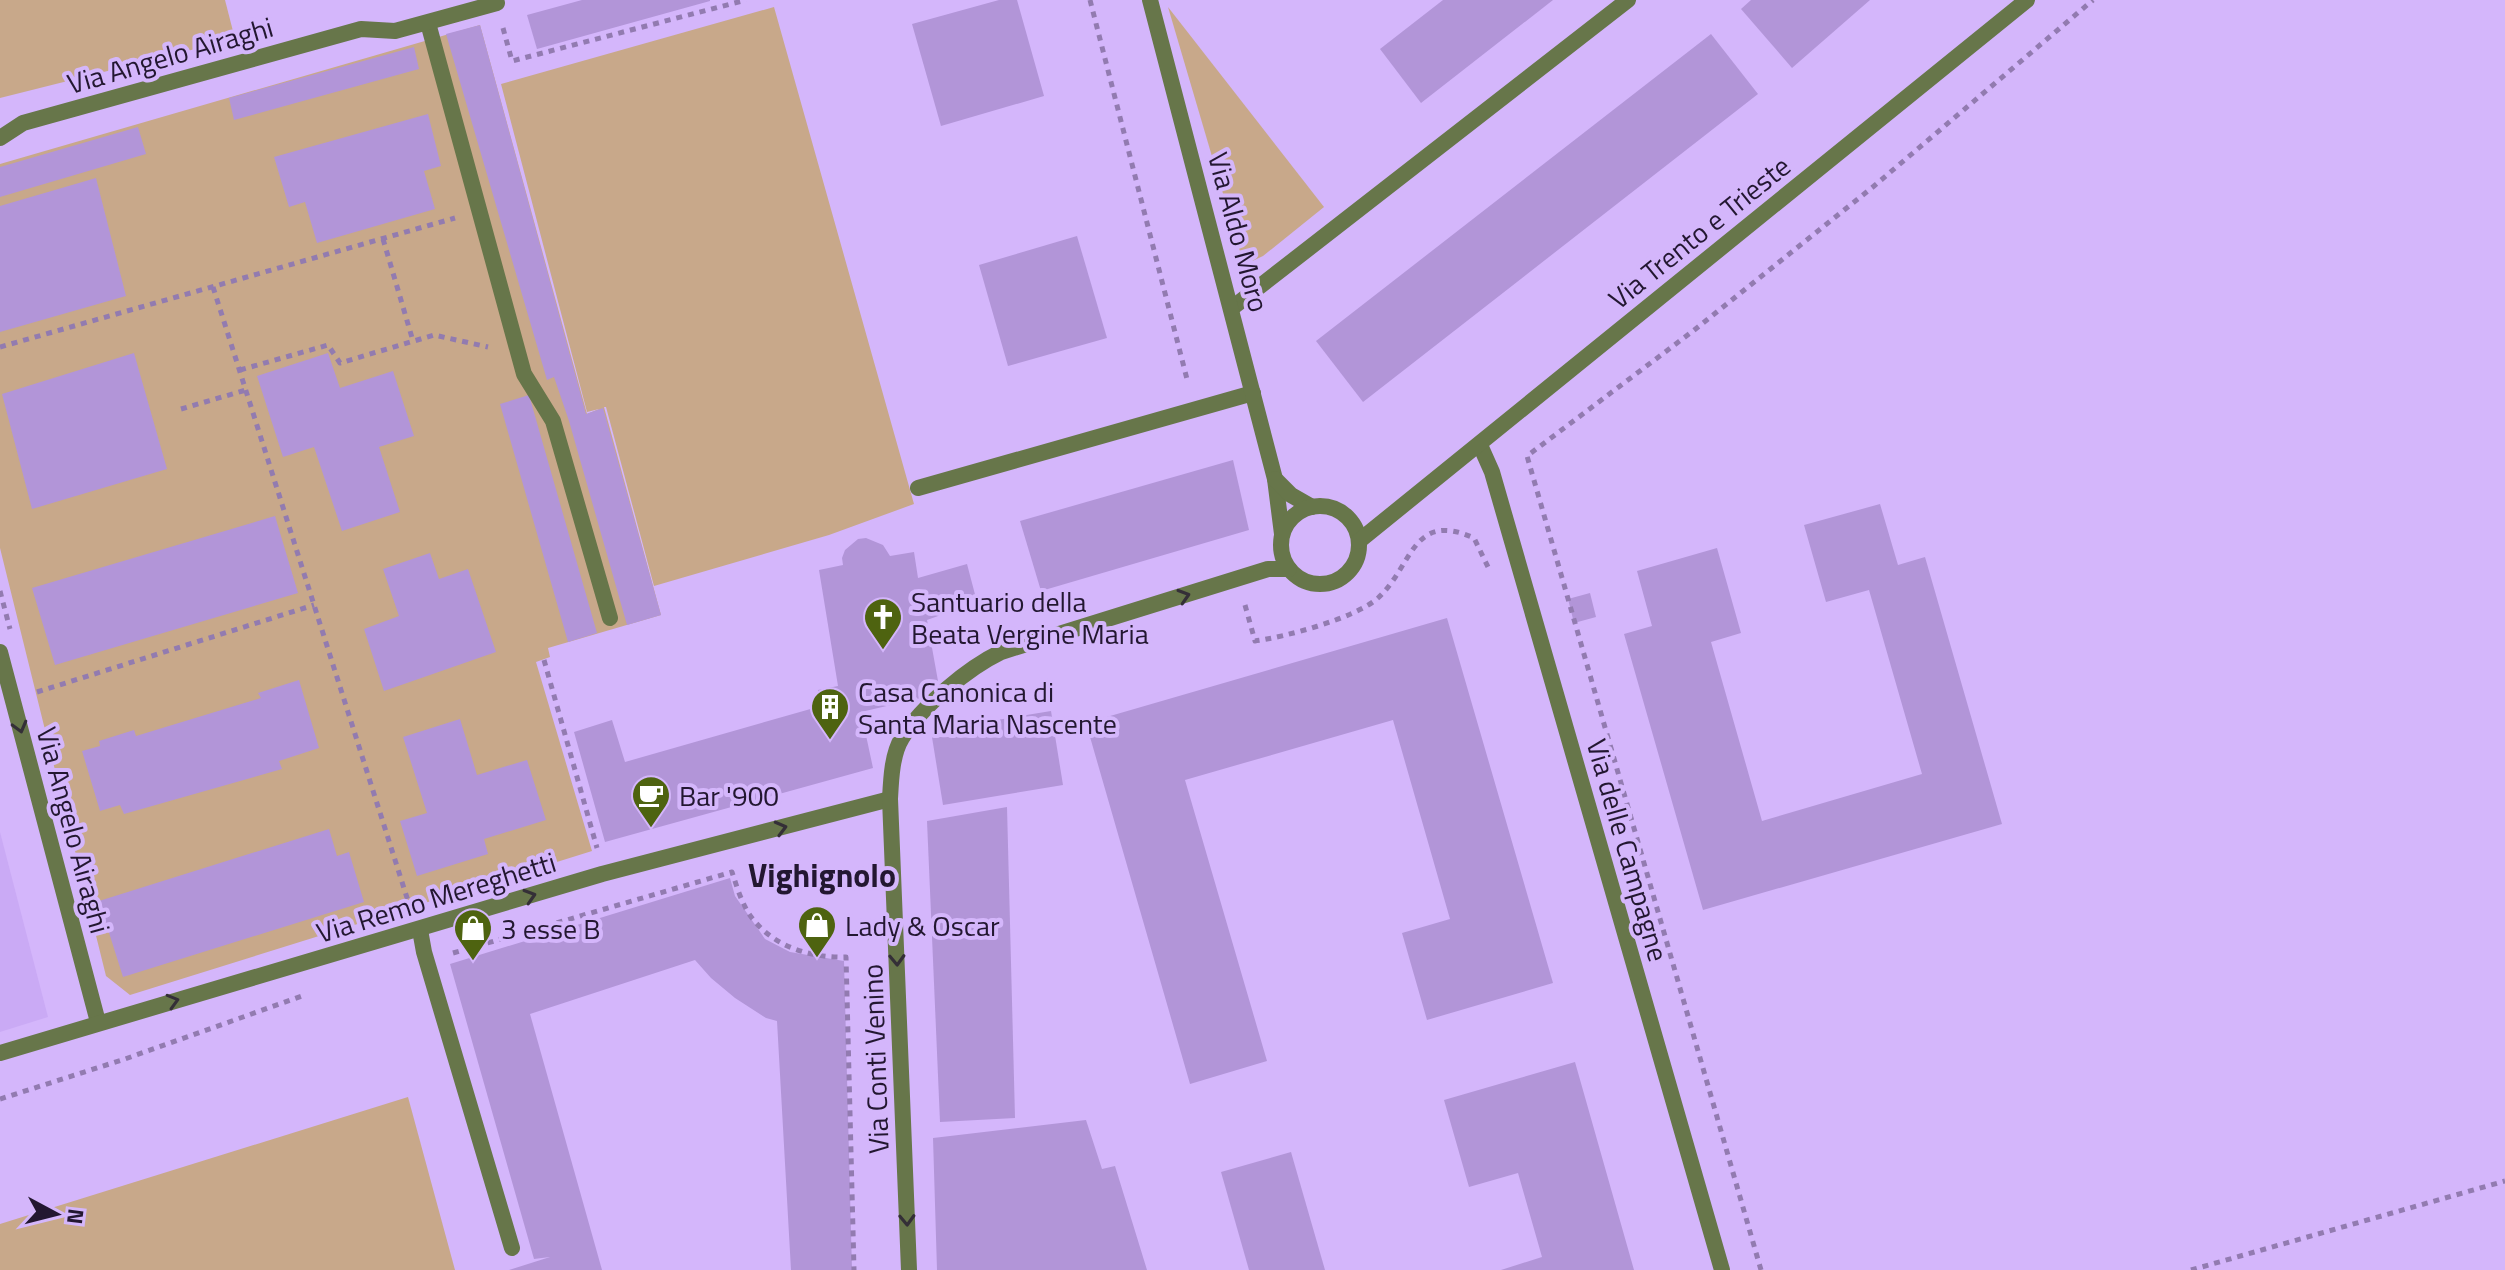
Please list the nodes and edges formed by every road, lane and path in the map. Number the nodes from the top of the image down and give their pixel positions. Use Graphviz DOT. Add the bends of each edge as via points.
graph roads {
  1 [pos="746,0"];
  2 [pos="1090,0"];
  3 [pos="1150,0"];
  4 [pos="1628,0"];
  5 [pos="2027,0"];
  6 [pos="2093,0"];
  7 [pos="503,2"];
  8 [pos="428,23"];
  9 [pos="0,138"];
  10 [pos="479,211"];
  11 [pos="383,239"];
  12 [pos="213,287"];
  13 [pos="1232,308"];
  14 [pos="413,341"];
  15 [pos="516,344"];
  16 [pos="0,347"];
  17 [pos="240,370"];
  18 [pos="246,390"];
  19 [pos="1253,393"];
  20 [pos="181,409"];
  21 [pos="1194,409"];
  22 [pos="1480,445"];
  23 [pos="1275,479"];
  24 [pos="918,488"];
  25 [pos="1405,506"];
  26 [pos="1312,507"];
  27 [pos="1352,523"];
  28 [pos="1282,534"];
  29 [pos="1359,541"];
  30 [pos="1281,552"];
  31 [pos="1488,567"];
  32 [pos="1268,569"];
  33 [pos="1289,569"];
  34 [pos="1240,586"];
  35 [pos="314,605"];
  36 [pos="610,618"];
  37 [pos="0,652"];
  38 [pos="544,660"];
  39 [pos="37,692"];
  40 [pos="890,799"];
  41 [pos="602,874"];
  42 [pos="420,930"];
  43 [pos="424,952"];
  44 [pos="304,995"];
  45 [pos="98,1022"];
  46 [pos="0,1053"];
  47 [pos="0,1099"];
  48 [pos="2505,1181"];
  49 [pos="512,1248"];
  50 [pos="854,1270"];
  51 [pos="909,1270"];
  52 [pos="1722,1270"];
  53 [pos="1761,1270"];
  54 [pos="2191,1270"];
  1 -- 7 [label="path" via="512,61"];
  2 -- 21 [label="path"];
  3 -- 13 [label="street, Via Aldo Moro"];
  4 -- 13 [label="street"];
  5 -- 22 [label="street, Via Trento e Trieste"];
  6 -- 53 [label="path" via="1874,186 1527,456"];
  7 -- 8 [label="street, Via Angelo Airaghi"];
  8 -- 9 [label="street, Via Angelo Airaghi" via="395,31 361,29 23,123"];
  8 -- 10 [label="street"];
  10 -- 11 [label="path"];
  10 -- 15 [label="street"];
  11 -- 12 [label="path"];
  11 -- 14 [label="path"];
  12 -- 16 [label="path"];
  12 -- 17 [label="path"];
  13 -- 19 [label="street, Via Aldo Moro"];
  14 -- 15 [label="path" via="434,335 497,349"];
  14 -- 17 [label="path" via="340,363 328,345"];
  15 -- 36 [label="street" via="524,374 553,421"];
  17 -- 18 [label="path"];
  18 -- 20 [label="path"];
  18 -- 35 [label="path"];
  19 -- 21 [label="street"];
  19 -- 23 [label="street, Via Aldo Moro"];
  21 -- 24 [label="street"];
  22 -- 25 [label="street, Via Trento e Trieste"];
  22 -- 52 [label="street, Via delle Campagne"];
  23 -- 26 [label="street"];
  23 -- 28 [label="street, Via Aldo Moro"];
  25 -- 27 [label="street, Via Trento e Trieste"];
  25 -- 29 [label="street, Via Trento e Trieste"];
  26 -- 27 [label="street" via="1338,510"];
  26 -- 28 [label="street" via="1294,515"];
  27 -- 29 [label="street"];
  28 -- 30 [label="street"];
  29 -- 33 [label="street" via="1352,566 1331,583 1306,582"];
  30 -- 32 [label="street"];
  30 -- 33 [label="street"];
  31 -- 34 [label="path" via="1474,538 1456,530 1423,535 1377,598 1342,617 1255,641"];
  32 -- 33 [label="street"];
  32 -- 34 [label="street"];
  40 -- 34 [label="street, one-way" via="901,739 983,661"];
  35 -- 39 [label="path"];
  35 -- 42 [label="path"];
  37 -- 45 [label="street, Via Angelo Airaghi, one-way"];
  38 -- 41 [label="path"];
  41 -- 40 [label="street, Via Remo Mereghetti, one-way"];
  40 -- 51 [label="street, Via Conti Venino, one-way"];
  42 -- 41 [label="street, Via Remo Mereghetti, one-way"];
  42 -- 43 [label="street"];
  45 -- 42 [label="street, Via Remo Mereghetti, one-way"];
  43 -- 49 [label="street"];
  43 -- 50 [label="path" via="449,954 732,872 752,918 775,940 825,958 846,957"];
  44 -- 47 [label="path"];
  45 -- 46 [label="street, Via Remo Mereghetti"];
  48 -- 54 [label="path"];
}
